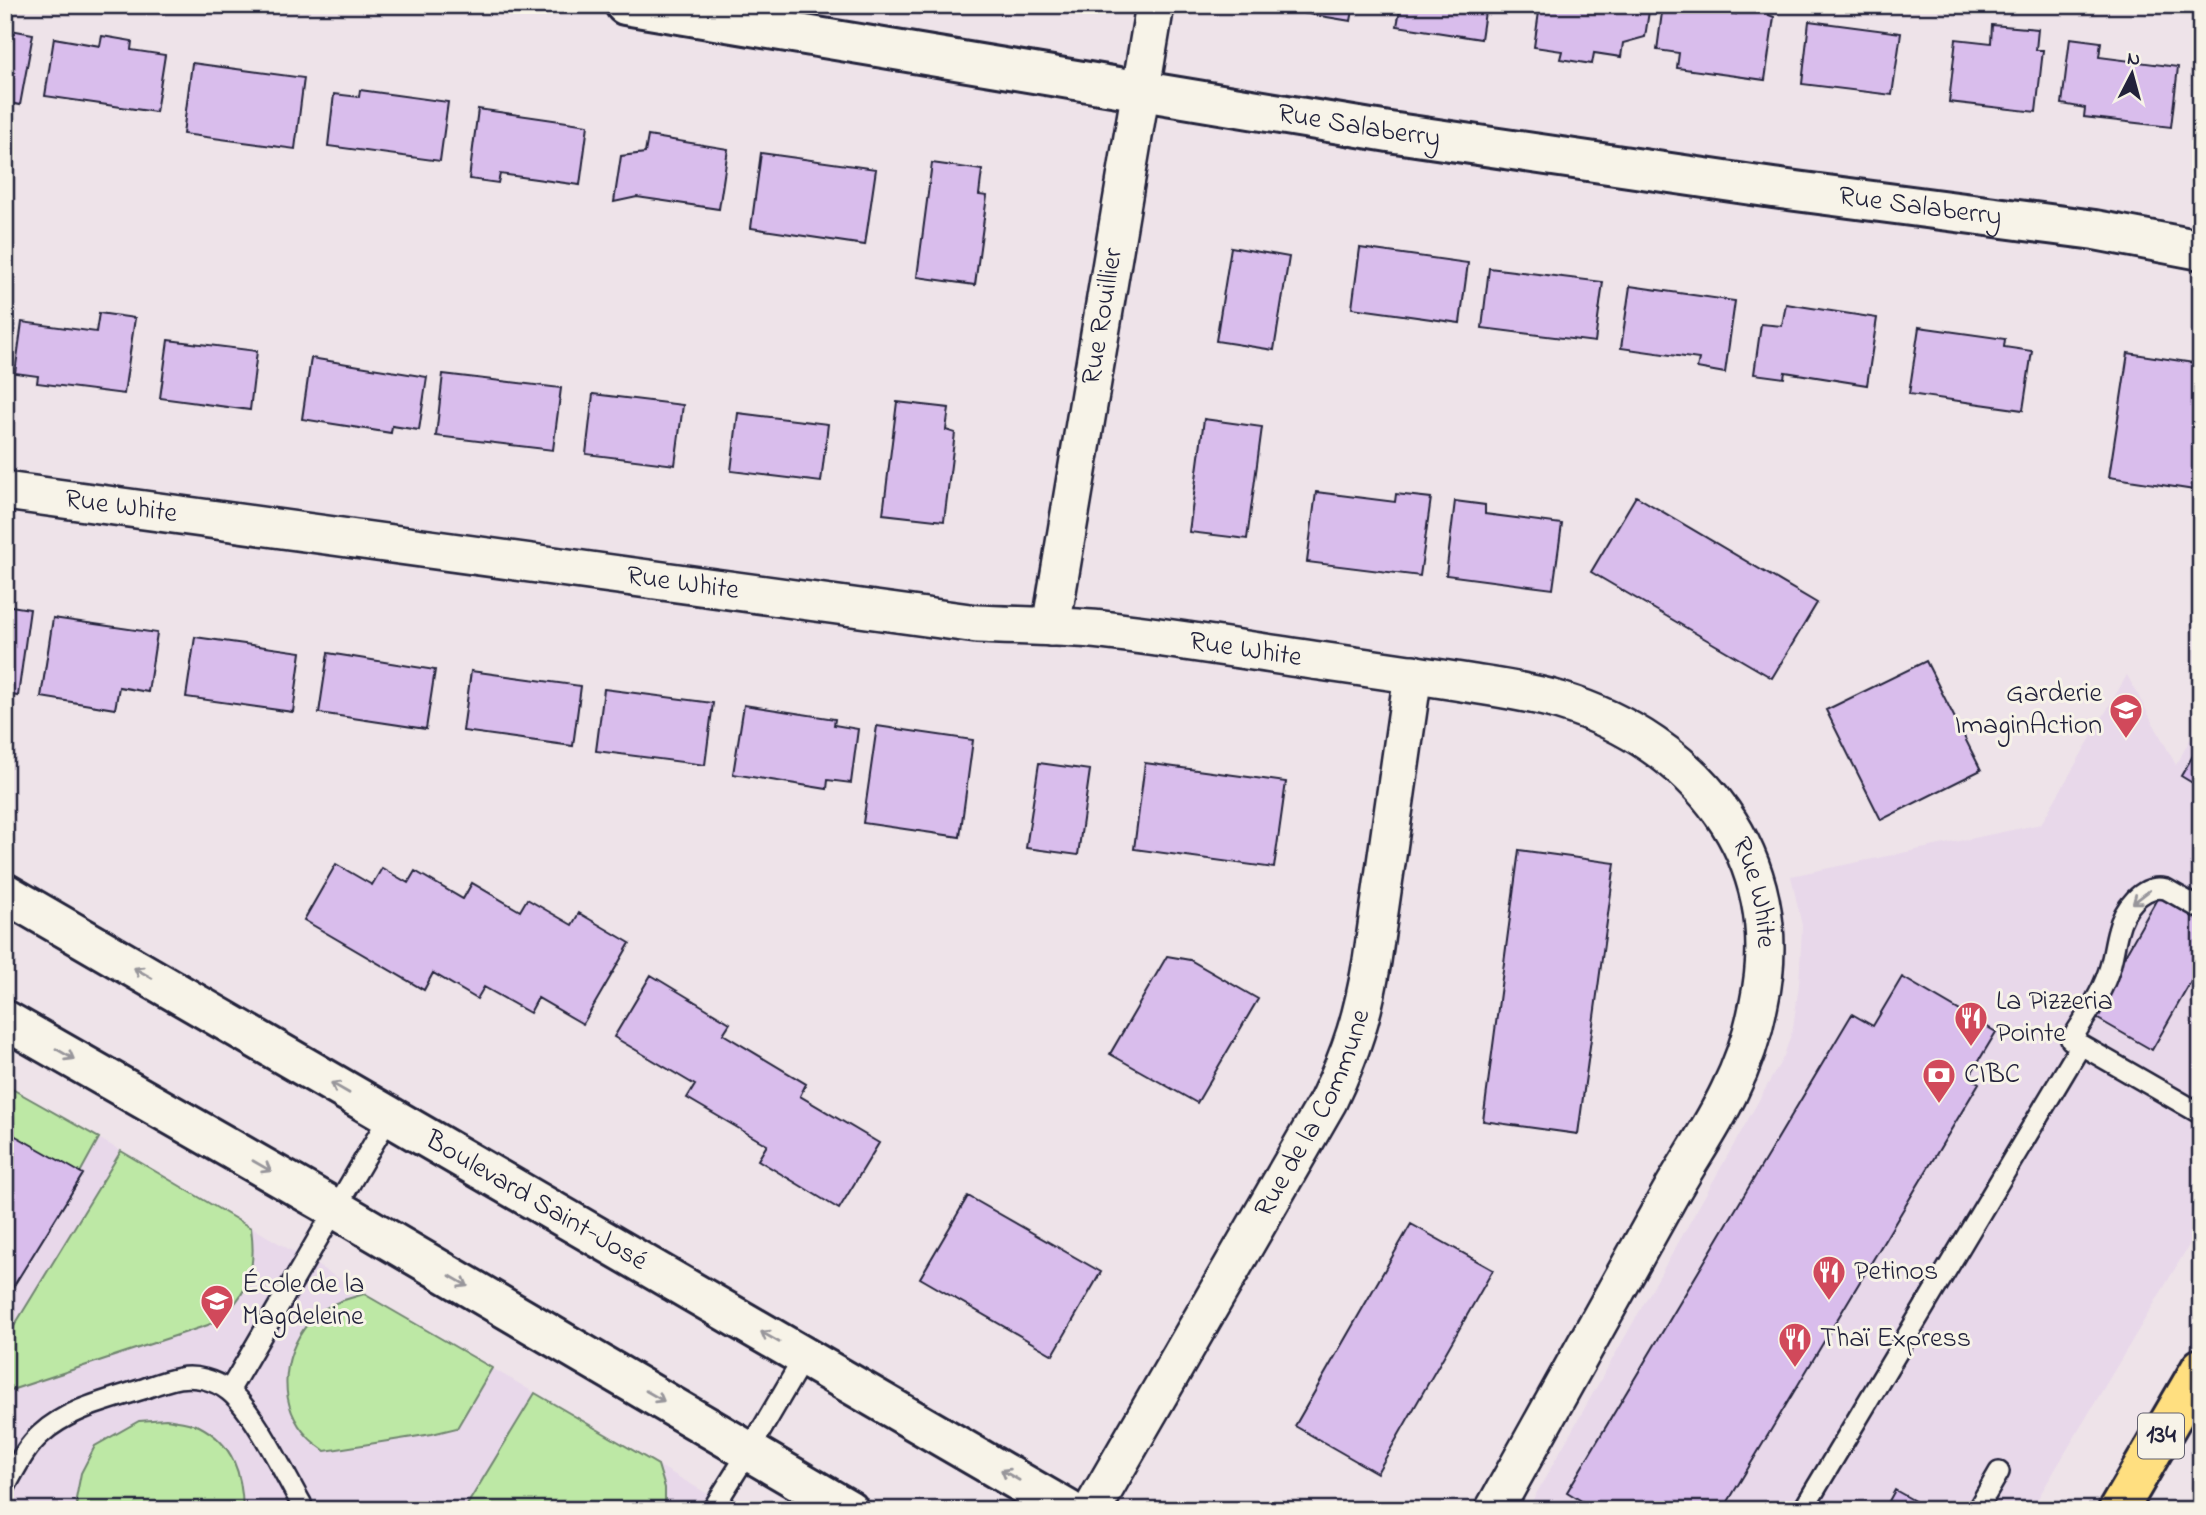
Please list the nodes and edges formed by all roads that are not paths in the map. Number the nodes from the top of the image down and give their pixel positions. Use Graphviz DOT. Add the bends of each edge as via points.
graph roads {
  1 [pos="625,5"];
  2 [pos="1156,5"];
  3 [pos="1140,91"];
  4 [pos="2095,230"];
  5 [pos="2201,234"];
  6 [pos="2201,250"];
  7 [pos="5,491"];
  8 [pos="1051,627"];
  9 [pos="1413,674"];
  10 [pos="5,893"];
  11 [pos="2201,909"];
  12 [pos="5,1020"];
  13 [pos="2071,1040"];
  14 [pos="2201,1114"];
  15 [pos="390,1117"];
  16 [pos="336,1209"];
  17 [pos="804,1357"];
  18 [pos="2201,1367"];
  19 [pos="229,1391"];
  20 [pos="749,1451"];
  21 [pos="1999,1472"];
  22 [pos="5,1486"];
  23 [pos="303,1510"];
  24 [pos="712,1510"];
  25 [pos="849,1510"];
  26 [pos="1068,1510"];
  27 [pos="1092,1510"];
  28 [pos="1494,1510"];
  29 [pos="1803,1510"];
  30 [pos="1977,1510"];
  31 [pos="2118,1510"];
  1 -- 3 [label="street, Rue Salaberry"];
  2 -- 3 [label="street, Rue Rouillier"];
  3 -- 4 [label="street, Rue Salaberry" via="1596,163"];
  3 -- 8 [label="street, Rue Rouillier"];
  4 -- 5 [label="street, Rue Salaberry"];
  4 -- 6 [label="street, Rue Salaberry"];
  7 -- 8 [label="street, Rue White" via="976,624"];
  8 -- 9 [label="street, Rue White" via="1102,630"];
  9 -- 27 [label="street, Rue de la Commune" via="1371,961 1355,1039 1328,1101"];
  9 -- 28 [label="street, Rue White" via="1560,701 1625,727 1656,747 1685,769 1729,821 1747,854 1764,929 1760,1001 1728,1095"];
  15 -- 10 [label="street, Boulevard Saint-José, one-way"];
  11 -- 13 [label="lane, one-way" via="2160,887 2137,897 2122,920 2105,981"];
  12 -- 16 [label="street, one-way"];
  14 -- 29 [label="lane" via="2081,1045"];
  15 -- 16 [label="lane"];
  17 -- 15 [label="street, Boulevard Saint-José, one-way"];
  16 -- 19 [label="lane"];
  16 -- 20 [label="street, one-way"];
  17 -- 20 [label="lane"];
  26 -- 17 [label="street, Boulevard Saint-José, one-way"];
  18 -- 31 [label="main road, 134"];
  19 -- 22 [label="lane" via="201,1378 180,1377 92,1406 42,1432"];
  19 -- 23 [label="lane" via="261,1433"];
  20 -- 24 [label="lane"];
  20 -- 25 [label="street"];
  21 -- 30 [label="lane"];
}
